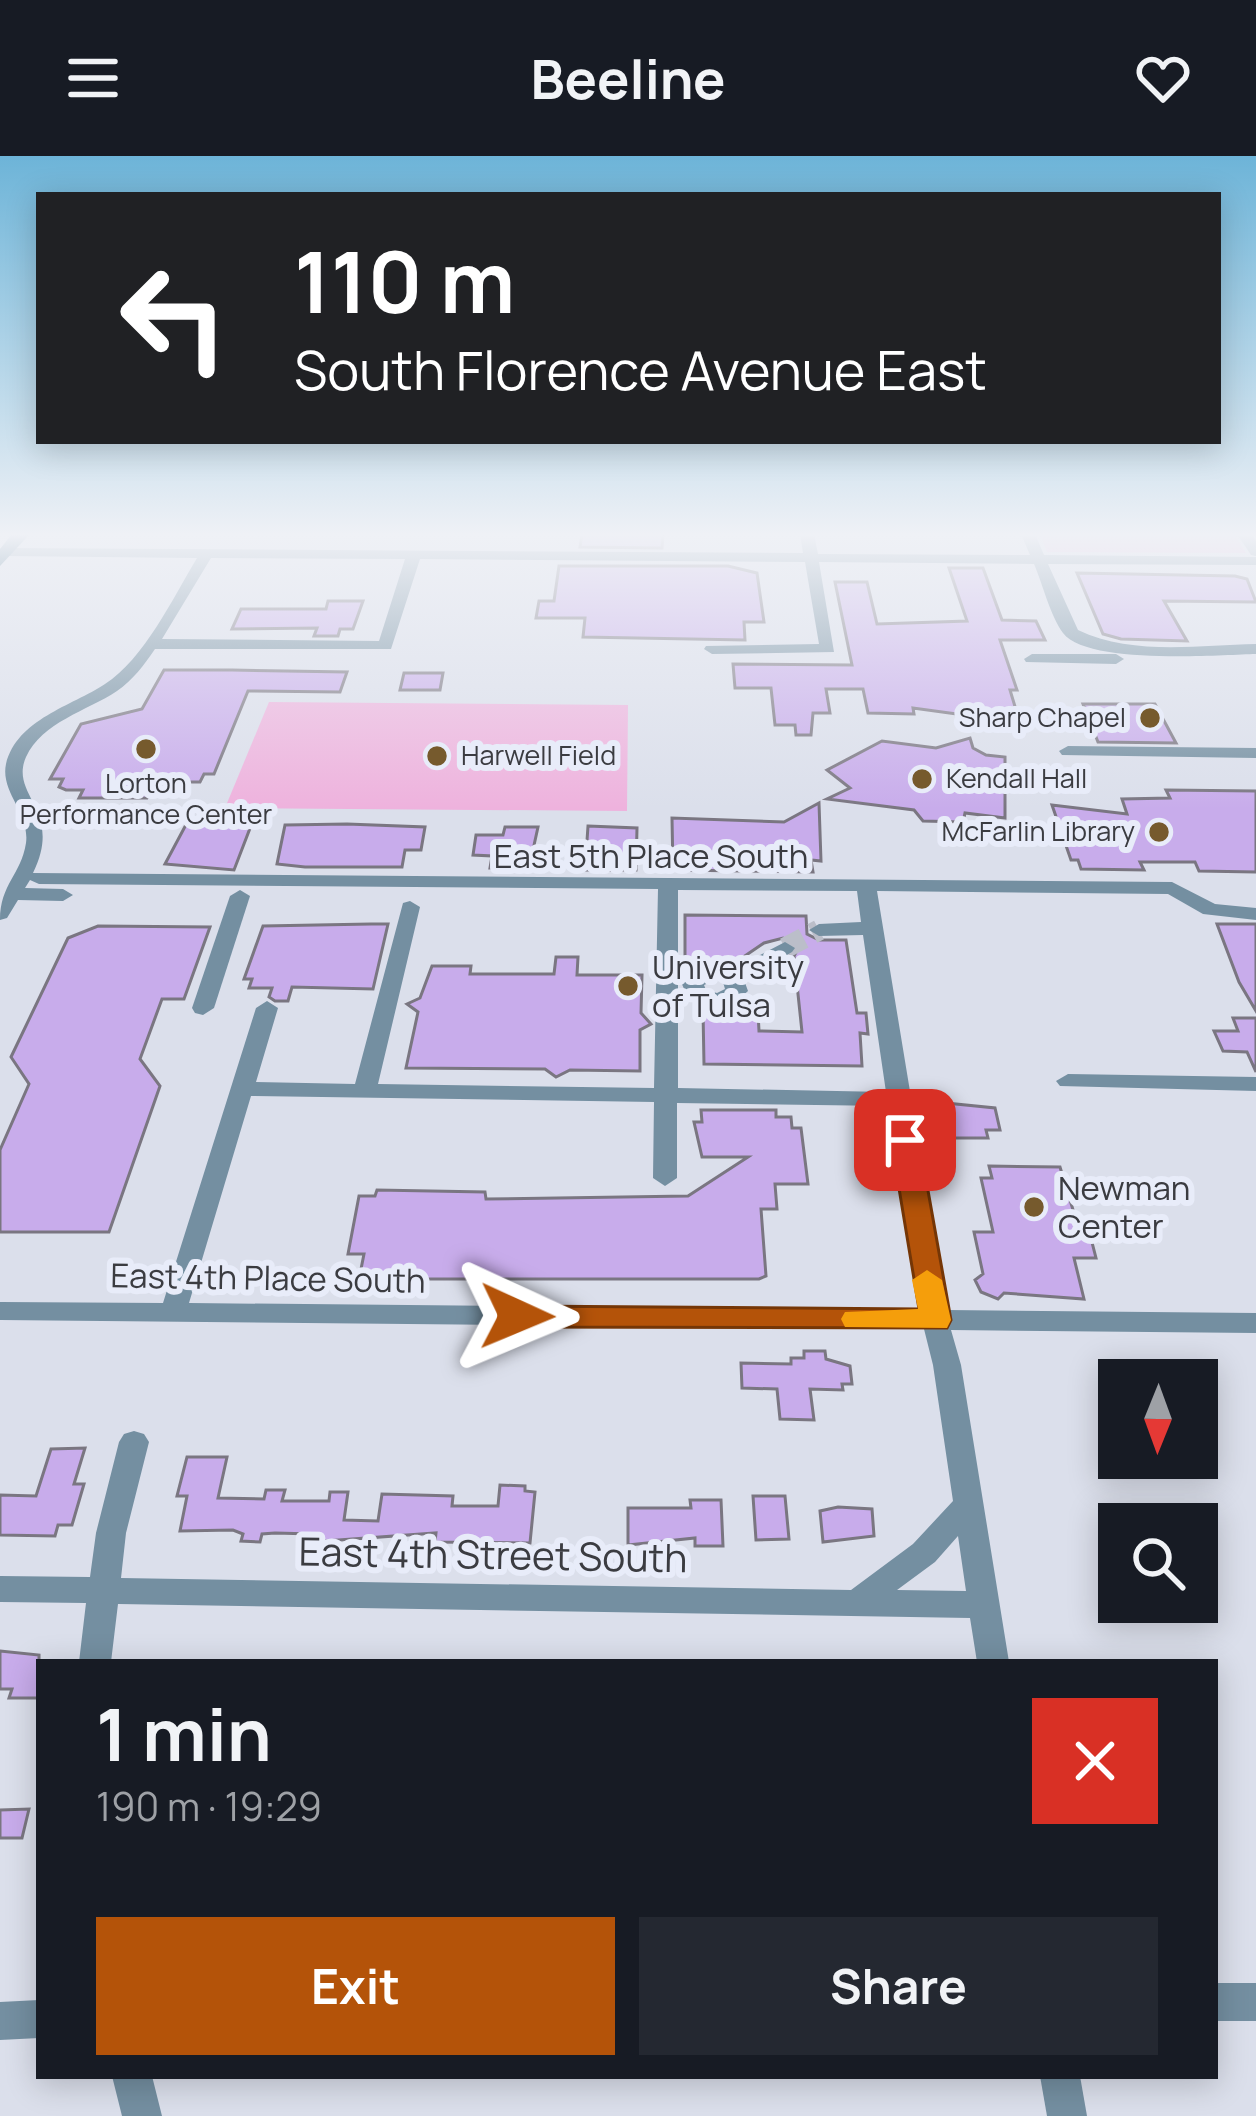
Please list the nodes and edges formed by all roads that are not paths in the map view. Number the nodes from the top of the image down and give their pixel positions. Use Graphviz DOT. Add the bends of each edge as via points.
graph roads {
  1 [pos="161,625"];
  2 [pos="391,625"];
  3 [pos="824,625"];
  4 [pos="1068,625"];
  5 [pos="149,644"];
  6 [pos="712,649"];
  7 [pos="1256,649"];
  8 [pos="1032,658"];
  9 [pos="1256,660"];
  10 [pos="1067,751"];
  11 [pos="1256,753"];
  12 [pos="39,878"];
  13 [pos="668,886"];
  14 [pos="819,886"];
  15 [pos="866,886"];
  16 [pos="11,894"];
  17 [pos="240,896"];
  18 [pos="627,901"];
  19 [pos="410,907"];
  20 [pos="0,914"];
  21 [pos="1256,914"];
  22 [pos="873,928"];
  23 [pos="785,948"];
  24 [pos="666,987"];
  25 [pos="203,1008"];
  26 [pos="267,1008"];
  27 [pos="1068,1081"];
  28 [pos="1256,1084"];
  29 [pos="241,1089"];
  30 [pos="365,1090"];
  31 [pos="664,1096"];
  32 [pos="900,1099"];
  33 [pos="665,1178"];
  34 [pos="0,1311"];
  35 [pos="172,1312"];
  36 [pos="936,1320"];
  37 [pos="1256,1323"];
  38 [pos="134,1442"];
  39 [pos="968,1505"];
  40 [pos="0,1589"];
  41 [pos="101,1592"];
  42 [pos="859,1601"];
  43 [pos="984,1605"];
  44 [pos="95,1659"];
  45 [pos="993,1659"];
  46 [pos="1218,2002"];
  47 [pos="1256,2002"];
  48 [pos="36,2019"];
  49 [pos="0,2021"];
  50 [pos="133,2079"];
  51 [pos="1061,2079"];
  52 [pos="142,2116"];
  53 [pos="1067,2116"];
  1 -- 5 [label="street"];
  2 -- 5 [label="street" via="385,646"];
  3 -- 6 [label="street" via="828,649"];
  4 -- 7 [label="street" via="1081,640 1123,648"];
  5 -- 16 [label="street" via="116,684 40,728 11,767 36,842"];
  8 -- 9 [label="street"];
  10 -- 11 [label="street"];
  12 -- 13 [label="street, East 5th Place South"];
  13 -- 14 [label="street, East 5th Place South"];
  13 -- 24 [label="street"];
  14 -- 15 [label="street, East 5th Place South"];
  14 -- 22 [label="street" via="821,929"];
  15 -- 21 [label="street, East 5th Place South" via="1172,888 1210,910"];
  15 -- 22 [label="street"];
  16 -- 17 [label="street, East 5th Place South"];
  16 -- 20 [label="street"];
  17 -- 18 [label="street, East 5th Place South"];
  17 -- 25 [label="street"];
  19 -- 30 [label="street"];
  22 -- 32 [label="street"];
  23 -- 24 [label="street" via="732,978 706,974 691,986"];
  24 -- 31 [label="street"];
  26 -- 29 [label="street"];
  27 -- 28 [label="street"];
  29 -- 30 [label="street"];
  29 -- 35 [label="street"];
  30 -- 31 [label="street"];
  31 -- 32 [label="street"];
  31 -- 33 [label="street"];
  32 -- 36 [label="street"];
  34 -- 35 [label="street, East 4th Place South"];
  35 -- 36 [label="street, East 4th Place South"];
  36 -- 37 [label="street, East 4th Place South"];
  36 -- 39 [label="street"];
  38 -- 41 [label="street"];
  39 -- 42 [label="street" via="912,1564"];
  39 -- 43 [label="street"];
  40 -- 41 [label="street, East 4th Street South"];
  41 -- 42 [label="street, East 4th Street South"];
  41 -- 44 [label="street"];
  42 -- 43 [label="street, East 4th Street South"];
  43 -- 45 [label="street"];
  46 -- 47 [label="street"];
  48 -- 49 [label="street"];
  50 -- 52 [label="street"];
  51 -- 53 [label="street"];
}
